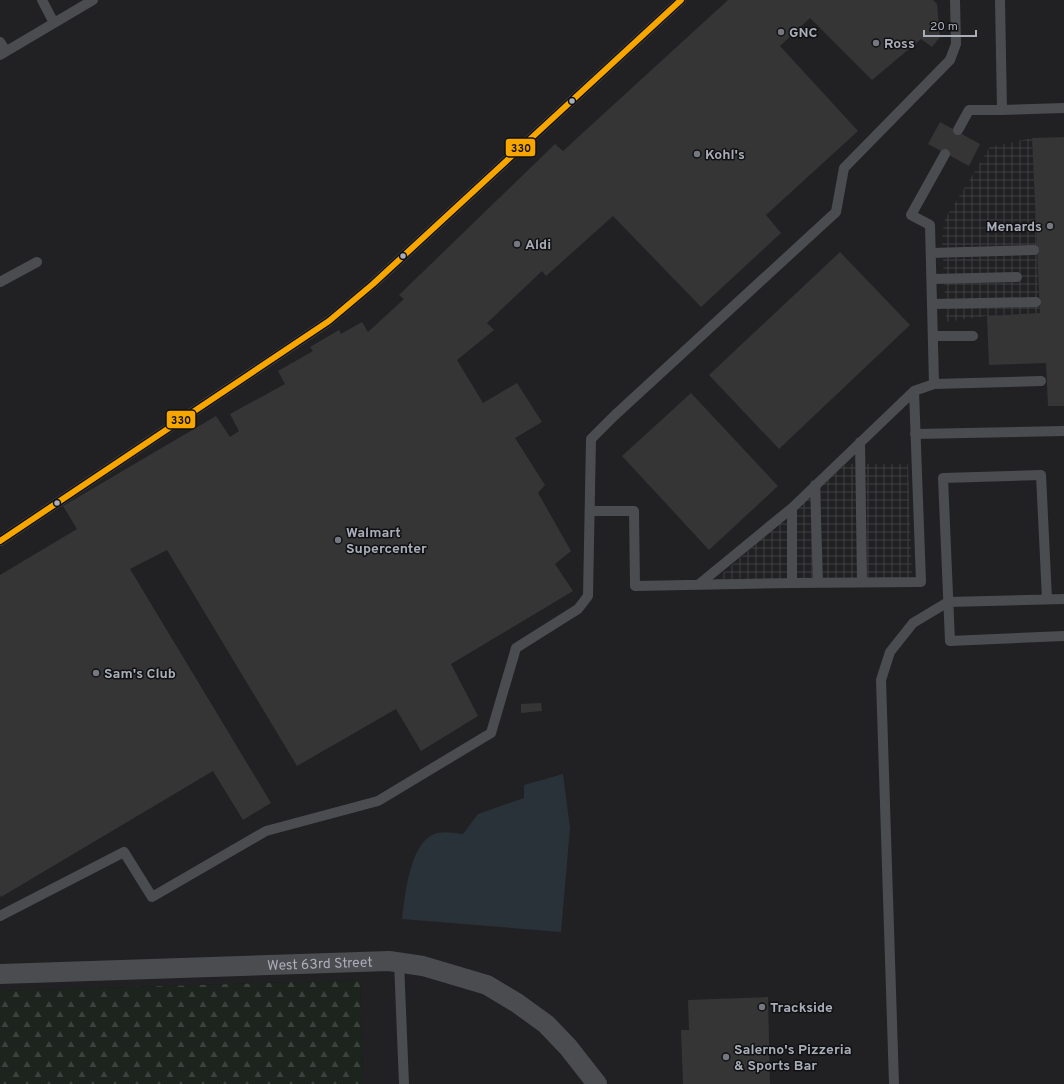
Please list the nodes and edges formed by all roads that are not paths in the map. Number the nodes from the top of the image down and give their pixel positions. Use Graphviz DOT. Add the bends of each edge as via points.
graph roads {
  1 [pos="42,0"];
  2 [pos="93,0"];
  3 [pos="681,0"];
  4 [pos="955,0"];
  5 [pos="1000,0"];
  6 [pos="54,22"];
  7 [pos="0,42"];
  8 [pos="3,53"];
  9 [pos="1064,108"];
  10 [pos="1002,110"];
  11 [pos="958,130"];
  12 [pos="945,154"];
  13 [pos="1034,250"];
  14 [pos="931,253"];
  15 [pos="37,262"];
  16 [pos="1017,277"];
  17 [pos="932,279"];
  18 [pos="0,282"];
  19 [pos="1036,302"];
  20 [pos="932,304"];
  21 [pos="933,336"];
  22 [pos="973,336"];
  23 [pos="1041,381"];
  24 [pos="934,384"];
  25 [pos="914,391"];
  26 [pos="1064,431"];
  27 [pos="915,434"];
  28 [pos="860,442"];
  29 [pos="815,485"];
  30 [pos="792,508"];
  31 [pos="590,511"];
  32 [pos="0,541"];
  33 [pos="862,582"];
  34 [pos="792,583"];
  35 [pos="818,583"];
  36 [pos="698,585"];
  37 [pos="1047,599"];
  38 [pos="1064,599"];
  39 [pos="948,602"];
  40 [pos="1064,636"];
  41 [pos="0,916"];
  42 [pos="400,962"];
  43 [pos="0,974"];
  44 [pos="404,1084"];
  45 [pos="597,1084"];
  46 [pos="894,1084"];
  1 -- 6 [label="lane"];
  2 -- 6 [label="lane"];
  3 -- 32 [label="lane" via="330,321"];
  4 -- 31 [label="lane" via="956,44 950,60 844,168 836,212 591,439"];
  5 -- 10 [label="lane"];
  6 -- 8 [label="lane"];
  7 -- 8 [label="lane"];
  9 -- 10 [label="lane"];
  10 -- 11 [label="lane" via="969,110"];
  12 -- 14 [label="lane" via="911,215 930,225"];
  13 -- 14 [label="lane"];
  14 -- 17 [label="lane"];
  15 -- 18 [label="lane"];
  16 -- 17 [label="lane"];
  17 -- 20 [label="lane"];
  19 -- 20 [label="lane"];
  20 -- 21 [label="lane"];
  21 -- 22 [label="lane"];
  21 -- 24 [label="lane"];
  23 -- 24 [label="lane"];
  24 -- 25 [label="lane"];
  25 -- 27 [label="lane"];
  25 -- 28 [label="lane"];
  26 -- 27 [label="lane"];
  27 -- 33 [label="lane" via="921,582"];
  28 -- 29 [label="lane"];
  28 -- 33 [label="lane"];
  29 -- 30 [label="lane"];
  29 -- 35 [label="lane"];
  30 -- 34 [label="lane"];
  30 -- 36 [label="lane"];
  31 -- 36 [label="lane" via="634,511 635,586"];
  31 -- 41 [label="lane" via="588,596 578,609 516,648 491,733 378,801 266,831 152,897 124,852"];
  33 -- 35 [label="lane"];
  34 -- 35 [label="lane"];
  34 -- 36 [label="lane"];
  37 -- 38 [label="lane"];
  37 -- 39 [label="lane"];
  37 -- 39 [label="lane" via="1041,475 992,476 944,478"];
  39 -- 40 [label="lane" via="950,641"];
  39 -- 46 [label="lane" via="913,623 890,652 881,680"];
  42 -- 43 [label="street, West 63rd Street"];
  42 -- 44 [label="lane"];
  42 -- 45 [label="street, West 63rd Street" via="423,966 487,985 517,1003 568,1047"];
}
